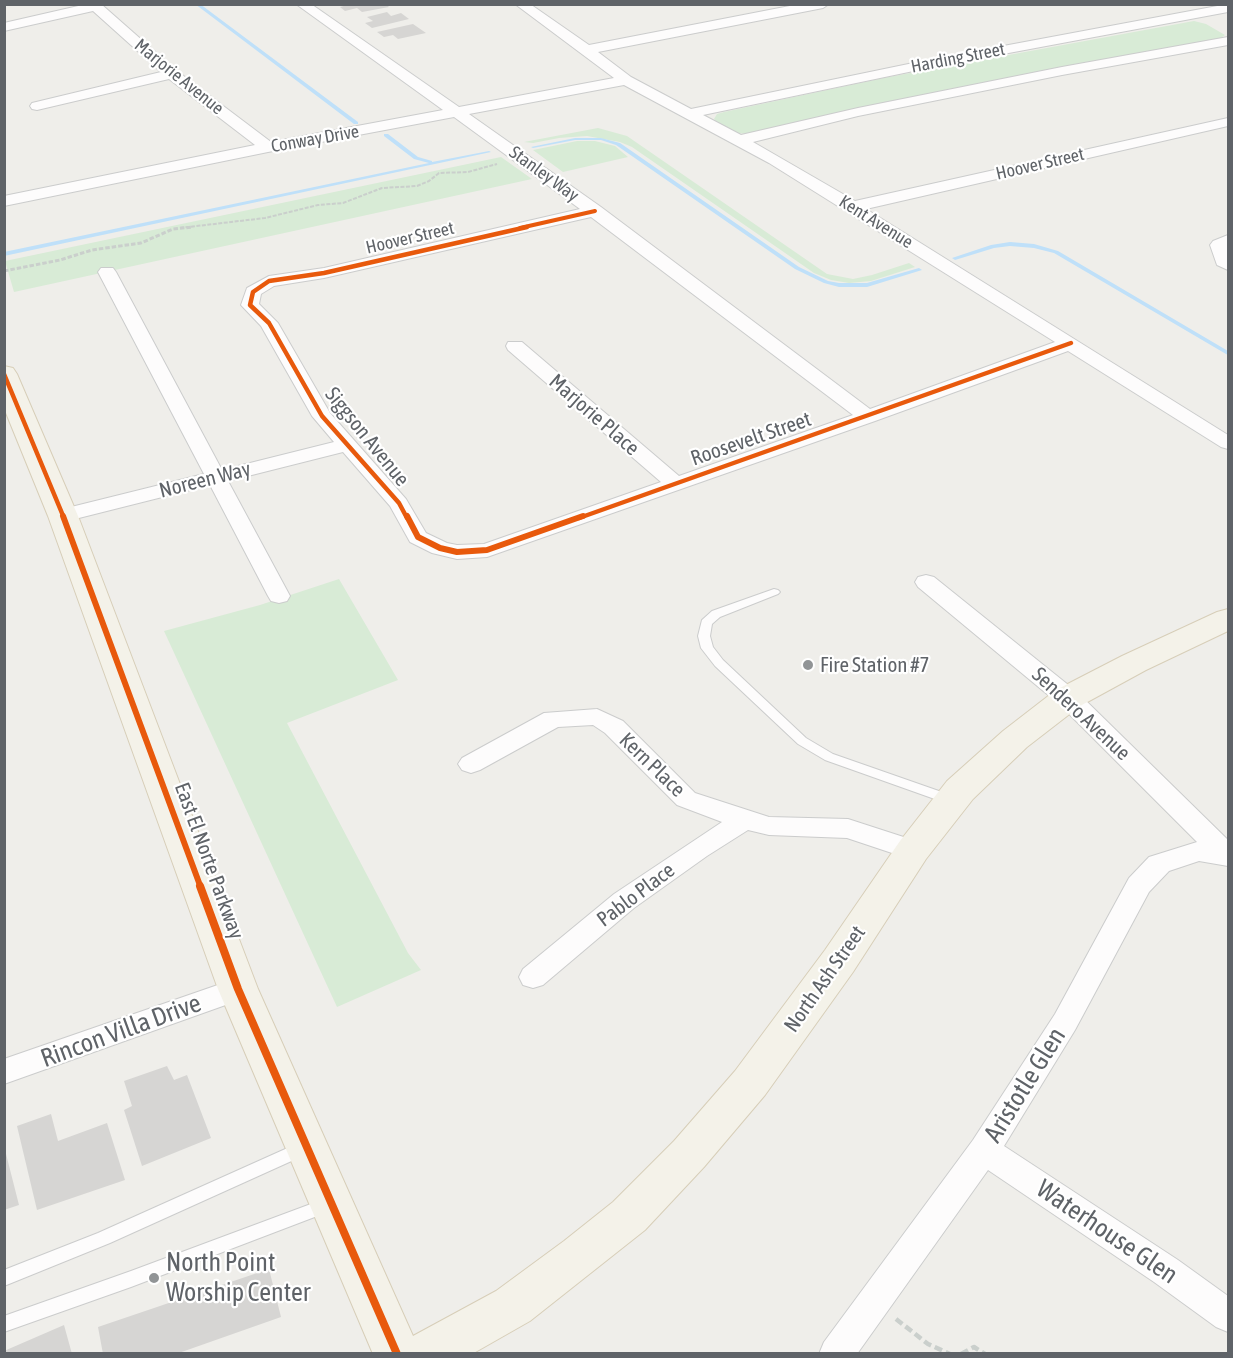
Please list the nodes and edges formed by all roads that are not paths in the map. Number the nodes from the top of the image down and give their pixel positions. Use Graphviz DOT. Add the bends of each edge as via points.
graph roads {
  1 [pos="302,4"];
  2 [pos="521,4"];
  3 [pos="736,4"];
  4 [pos="823,4"];
  5 [pos="1182,4"];
  6 [pos="94,6"];
  7 [pos="1228,8"];
  8 [pos="1203,13"];
  9 [pos="758,16"];
  10 [pos="1220,22"];
  11 [pos="4,27"];
  12 [pos="1228,41"];
  13 [pos="588,50"];
  14 [pos="172,74"];
  15 [pos="626,80"];
  16 [pos="38,106"];
  17 [pos="459,112"];
  18 [pos="688,114"];
  19 [pos="1228,122"];
  20 [pos="737,141"];
  21 [pos="268,147"];
  22 [pos="4,201"];
  23 [pos="852,207"];
  24 [pos="595,211"];
  25 [pos="1228,240"];
  26 [pos="1228,265"];
  27 [pos="107,272"];
  28 [pos="254,309"];
  29 [pos="1071,343"];
  30 [pos="515,346"];
  31 [pos="4,374"];
  32 [pos="868,417"];
  33 [pos="1228,443"];
  34 [pos="346,445"];
  35 [pos="216,477"];
  36 [pos="674,483"];
  37 [pos="63,516"];
  38 [pos="440,548"];
  39 [pos="926,582"];
  40 [pos="774,592"];
  41 [pos="279,596"];
  42 [pos="1228,619"];
  43 [pos="1068,698"];
  44 [pos="471,764"];
  45 [pos="952,801"];
  46 [pos="746,820"];
  47 [pos="913,850"];
  48 [pos="1227,854"];
  49 [pos="533,977"];
  50 [pos="238,989"];
  51 [pos="4,1072"];
  52 [pos="308,1146"];
  53 [pos="984,1150"];
  54 [pos="332,1203"];
  55 [pos="4,1278"];
  56 [pos="1228,1316"];
  57 [pos="4,1324"];
  58 [pos="397,1353"];
  59 [pos="426,1353"];
  60 [pos="836,1353"];
  1 -- 17 [label="street, Stanley Way"];
  2 -- 13 [label="street, Kent Avenue"];
  3 -- 9 [label="street"];
  4 -- 9 [label="street"];
  5 -- 8 [label="street"];
  6 -- 11 [label="street"];
  6 -- 14 [label="street, Marjorie Avenue"];
  7 -- 8 [label="street, Harding Street"];
  8 -- 10 [label="street"];
  8 -- 18 [label="street, Harding Street" via="923,64"];
  9 -- 13 [label="street"];
  12 -- 20 [label="street, Harding Street" via="858,112"];
  13 -- 15 [label="street, Kent Avenue"];
  14 -- 16 [label="street"];
  14 -- 21 [label="street, Marjorie Avenue"];
  15 -- 17 [label="street, Conway Drive"];
  15 -- 18 [label="street, Kent Avenue"];
  17 -- 21 [label="street, Conway Drive"];
  17 -- 24 [label="street, Stanley Way"];
  18 -- 20 [label="street, Kent Avenue"];
  19 -- 23 [label="street, Hoover Street"];
  20 -- 23 [label="street, Kent Avenue"];
  21 -- 22 [label="street, Conway Drive"];
  23 -- 29 [label="street, Kent Avenue"];
  24 -- 28 [label="street, Hoover Street" via="324,273 269,281 253,292 250,305"];
  24 -- 32 [label="street, Stanley Way"];
  25 -- 26 [label="street" via="1219,245"];
  27 -- 35 [label="street"];
  28 -- 34 [label="street, Siggson Avenue" via="269,323 322,416"];
  29 -- 32 [label="street, Roosevelt Street"];
  29 -- 33 [label="street, Kent Avenue"];
  30 -- 36 [label="street, Marjorie Place"];
  31 -- 37 [label="main road, East El Norte Parkway"];
  32 -- 36 [label="street, Roosevelt Street"];
  34 -- 35 [label="street, Noreen Way"];
  34 -- 38 [label="street, Siggson Avenue" via="399,503 418,537"];
  35 -- 37 [label="street, Noreen Way"];
  35 -- 41 [label="street"];
  36 -- 38 [label="street, Roosevelt Street" via="487,550 457,552"];
  37 -- 50 [label="main road, East El Norte Parkway"];
  39 -- 43 [label="street, Sendero Avenue"];
  40 -- 45 [label="lane" via="716,614 706,623 704,636 719,663 802,741 829,757"];
  42 -- 43 [label="main road, North Ash Street"];
  43 -- 45 [label="main road, North Ash Street" via="1015,739"];
  43 -- 48 [label="street, Sendero Avenue"];
  44 -- 46 [label="street, Kern Place" via="553,719 597,717 614,728 686,799"];
  45 -- 47 [label="main road, North Ash Street"];
  46 -- 47 [label="street, Kern Place" via="769,826 848,830"];
  46 -- 49 [label="street, Pablo Place" via="624,901"];
  47 -- 59 [label="main road, North Ash Street" via="750,1083 637,1208 513,1306"];
  48 -- 53 [label="street, Aristotle Glen" via="1198,851 1159,864 1138,885 1065,1022"];
  50 -- 51 [label="street, Rincon Villa Drive"];
  50 -- 52 [label="main road, East El Norte Parkway"];
  52 -- 54 [label="main road, East El Norte Parkway"];
  52 -- 55 [label="lane"];
  53 -- 56 [label="street, Waterhouse Glen"];
  53 -- 60 [label="street, Aristotle Glen"];
  54 -- 57 [label="lane"];
  54 -- 58 [label="main road, East El Norte Parkway"];
}
